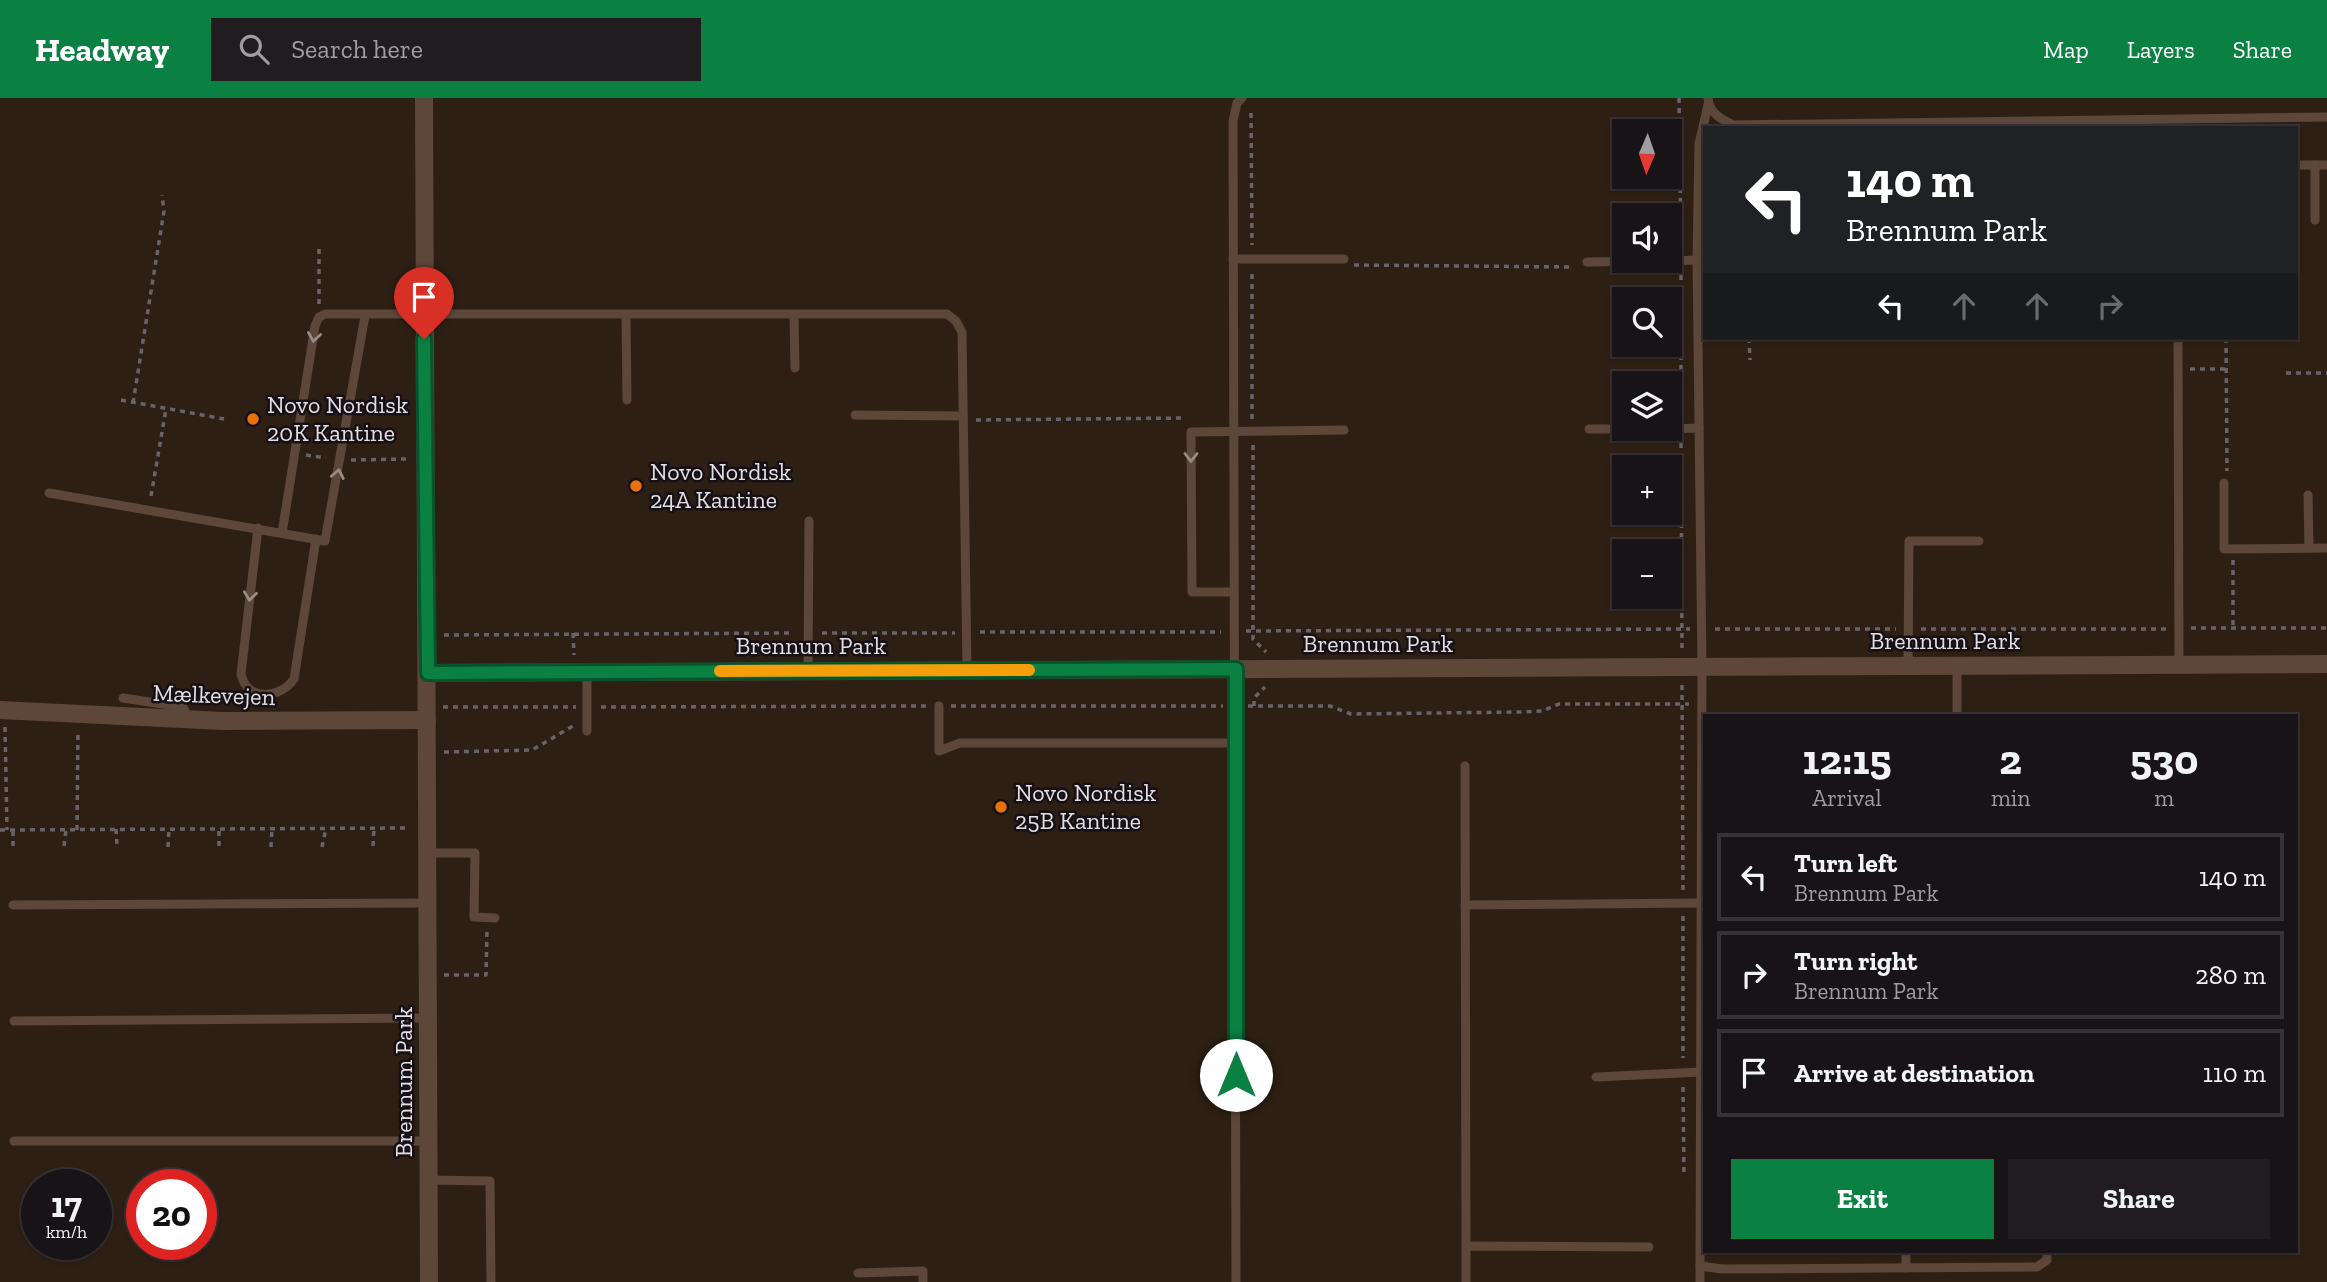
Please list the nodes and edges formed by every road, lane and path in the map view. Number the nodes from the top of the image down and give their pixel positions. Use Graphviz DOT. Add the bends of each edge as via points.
graph roads {
  1 [pos="424,98"];
  2 [pos="1241,98"];
  3 [pos="1679,98"];
  4 [pos="1708,102"];
  5 [pos="1251,105"];
  6 [pos="2327,117"];
  7 [pos="2298,165"];
  8 [pos="2315,165"];
  9 [pos="2327,165"];
  10 [pos="162,194"];
  11 [pos="1680,203"];
  12 [pos="2315,220"];
  13 [pos="320,246"];
  14 [pos="1233,259"];
  15 [pos="1252,260"];
  16 [pos="1697,260"];
  17 [pos="1682,261"];
  18 [pos="1344,262"];
  19 [pos="1612,263"];
  20 [pos="1587,264"];
  21 [pos="1681,273"];
  22 [pos="794,314"];
  23 [pos="423,315"];
  24 [pos="626,315"];
  25 [pos="365,316"];
  26 [pos="319,317"];
  27 [pos="1749,340"];
  28 [pos="2178,340"];
  29 [pos="2226,340"];
  30 [pos="1750,360"];
  31 [pos="795,368"];
  32 [pos="2178,369"];
  33 [pos="2226,369"];
  34 [pos="1681,371"];
  35 [pos="2286,373"];
  36 [pos="2327,373"];
  37 [pos="121,400"];
  38 [pos="626,400"];
  39 [pos="133,402"];
  40 [pos="166,409"];
  41 [pos="855,415"];
  42 [pos="963,418"];
  43 [pos="1194,418"];
  44 [pos="224,419"];
  45 [pos="1699,428"];
  46 [pos="1589,429"];
  47 [pos="1612,429"];
  48 [pos="1682,429"];
  49 [pos="1252,430"];
  50 [pos="1344,430"];
  51 [pos="1234,431"];
  52 [pos="1681,441"];
  53 [pos="295,453"];
  54 [pos="425,459"];
  55 [pos="341,460"];
  56 [pos="2224,483"];
  57 [pos="49,493"];
  58 [pos="2308,495"];
  59 [pos="149,510"];
  60 [pos="809,521"];
  61 [pos="258,528"];
  62 [pos="282,533"];
  63 [pos="321,540"];
  64 [pos="1979,541"];
  65 [pos="2309,548"];
  66 [pos="2327,548"];
  67 [pos="2233,549"];
  68 [pos="1234,592"];
  69 [pos="2179,628"];
  70 [pos="2233,628"];
  71 [pos="2327,628"];
  72 [pos="1682,629"];
  73 [pos="1702,629"];
  74 [pos="1909,629"];
  75 [pos="1253,631"];
  76 [pos="967,632"];
  77 [pos="1235,632"];
  78 [pos="808,633"];
  79 [pos="428,635"];
  80 [pos="2179,664"];
  81 [pos="2327,664"];
  82 [pos="1702,666"];
  83 [pos="1908,666"];
  84 [pos="1957,666"];
  85 [pos="1682,667"];
  86 [pos="1236,669"];
  87 [pos="1265,669"];
  88 [pos="967,670"];
  89 [pos="808,671"];
  90 [pos="587,672"];
  91 [pos="428,673"];
  92 [pos="123,698"];
  93 [pos="1682,704"];
  94 [pos="1702,704"];
  95 [pos="939,706"];
  96 [pos="1235,706"];
  97 [pos="1254,706"];
  98 [pos="587,707"];
  99 [pos="2,710"];
  100 [pos="78,714"];
  101 [pos="427,714"];
  102 [pos="1957,714"];
  103 [pos="189,720"];
  104 [pos="573,728"];
  105 [pos="587,731"];
  106 [pos="1235,743"];
  107 [pos="426,752"];
  108 [pos="1465,766"];
  109 [pos="272,828"];
  110 [pos="326,828"];
  111 [pos="374,828"];
  112 [pos="409,828"];
  113 [pos="169,829"];
  114 [pos="219,829"];
  115 [pos="0,830"];
  116 [pos="7,830"];
  117 [pos="13,830"];
  118 [pos="66,830"];
  119 [pos="77,830"];
  120 [pos="116,830"];
  121 [pos="13,845"];
  122 [pos="64,846"];
  123 [pos="117,846"];
  124 [pos="219,846"];
  125 [pos="373,846"];
  126 [pos="168,847"];
  127 [pos="271,847"];
  128 [pos="322,848"];
  129 [pos="428,853"];
  130 [pos="428,903"];
  131 [pos="1701,903"];
  132 [pos="1683,904"];
  133 [pos="13,905"];
  134 [pos="1465,905"];
  135 [pos="492,918"];
  136 [pos="428,974"];
  137 [pos="429,1018"];
  138 [pos="14,1021"];
  139 [pos="1701,1072"];
  140 [pos="1683,1073"];
  141 [pos="1596,1077"];
  142 [pos="14,1141"];
  143 [pos="429,1141"];
  144 [pos="429,1180"];
  145 [pos="1684,1184"];
  146 [pos="1466,1246"];
  147 [pos="1649,1247"];
  148 [pos="1906,1253"];
  149 [pos="2047,1253"];
  150 [pos="1700,1266"];
  151 [pos="1906,1268"];
  152 [pos="858,1273"];
  153 [pos="429,1282"];
  154 [pos="491,1282"];
  155 [pos="923,1282"];
  156 [pos="1236,1282"];
  157 [pos="1466,1282"];
  158 [pos="1700,1282"];
  1 -- 23 [label="street, Brennum Park"];
  2 -- 14 [label="lane" via="1233,121"];
  3 -- 11 [label="path"];
  4 -- 6 [label="lane" via="1718,118 1733,125"];
  4 -- 16 [label="lane" via="1699,144"];
  5 -- 15 [label="path"];
  7 -- 8 [label="lane"];
  8 -- 9 [label="lane"];
  8 -- 12 [label="lane"];
  10 -- 39 [label="path" via="164,211"];
  13 -- 26 [label="path"];
  14 -- 15 [label="lane"];
  14 -- 51 [label="lane"];
  15 -- 18 [label="lane"];
  15 -- 49 [label="path"];
  16 -- 17 [label="lane"];
  16 -- 45 [label="lane"];
  18 -- 20 [label="path"];
  19 -- 20 [label="lane"];
  21 -- 34 [label="path"];
  22 -- 24 [label="lane"];
  22 -- 31 [label="lane"];
  22 -- 42 [label="lane" via="947,314 962,332"];
  23 -- 24 [label="lane"];
  23 -- 25 [label="lane"];
  23 -- 54 [label="street, Brennum Park"];
  24 -- 38 [label="lane"];
  25 -- 26 [label="lane"];
  25 -- 55 [label="lane"];
  26 -- 53 [label="lane, one-way"];
  27 -- 30 [label="path"];
  28 -- 32 [label="lane"];
  29 -- 33 [label="path"];
  32 -- 33 [label="path"];
  32 -- 69 [label="lane"];
  33 -- 56 [label="path"];
  35 -- 36 [label="path"];
  37 -- 39 [label="path"];
  39 -- 40 [label="path"];
  40 -- 44 [label="path"];
  40 -- 59 [label="path"];
  41 -- 42 [label="lane"];
  42 -- 43 [label="path"];
  42 -- 76 [label="lane"];
  45 -- 48 [label="lane"];
  45 -- 73 [label="lane"];
  46 -- 47 [label="lane"];
  49 -- 50 [label="lane"];
  49 -- 51 [label="lane"];
  49 -- 75 [label="path"];
  51 -- 68 [label="lane"];
  51 -- 68 [label="lane, one-way" via="1191,432 1192,592"];
  52 -- 72 [label="path"];
  53 -- 55 [label="path"];
  53 -- 62 [label="lane"];
  54 -- 55 [label="path"];
  54 -- 79 [label="street, Brennum Park"];
  63 -- 55 [label="lane, one-way"];
  56 -- 67 [label="lane" via="2224,549"];
  57 -- 59 [label="lane"];
  58 -- 65 [label="lane"];
  59 -- 61 [label="lane"];
  60 -- 78 [label="lane"];
  61 -- 62 [label="lane"];
  61 -- 63 [label="lane, one-way" via="241,674 247,687 262,695 279,693 294,679"];
  62 -- 63 [label="lane"];
  64 -- 74 [label="lane" via="1909,541"];
  65 -- 66 [label="lane"];
  65 -- 67 [label="lane"];
  67 -- 70 [label="path"];
  68 -- 77 [label="lane"];
  69 -- 70 [label="path"];
  69 -- 74 [label="path"];
  69 -- 80 [label="lane"];
  70 -- 71 [label="path"];
  72 -- 73 [label="path"];
  72 -- 75 [label="path"];
  72 -- 85 [label="path"];
  73 -- 74 [label="path"];
  73 -- 82 [label="lane"];
  74 -- 83 [label="lane"];
  75 -- 77 [label="path"];
  75 -- 87 [label="path" via="1254,639 1266,650"];
  76 -- 77 [label="path"];
  76 -- 78 [label="path"];
  76 -- 88 [label="lane"];
  77 -- 86 [label="lane"];
  78 -- 79 [label="path"];
  78 -- 89 [label="lane"];
  79 -- 91 [label="street, Brennum Park"];
  80 -- 81 [label="street, Brennum Park"];
  80 -- 84 [label="street, Brennum Park"];
  82 -- 83 [label="street, Brennum Park"];
  82 -- 85 [label="street, Brennum Park"];
  82 -- 94 [label="lane"];
  83 -- 84 [label="street, Brennum Park"];
  84 -- 102 [label="lane"];
  85 -- 87 [label="street, Brennum Park"];
  85 -- 93 [label="path"];
  86 -- 87 [label="street, Brennum Park"];
  86 -- 88 [label="street, Brennum Park"];
  86 -- 96 [label="lane"];
  87 -- 97 [label="path" via="1266,686 1254,698"];
  88 -- 89 [label="street, Brennum Park"];
  89 -- 90 [label="street, Brennum Park"];
  90 -- 91 [label="street, Brennum Park"];
  90 -- 98 [label="lane"];
  91 -- 101 [label="street, Brennum Park"];
  92 -- 103 [label="lane" via="183,707"];
  93 -- 94 [label="path"];
  93 -- 97 [label="path" via="1559,705 1518,712 1351,713 1330,706"];
  93 -- 132 [label="path"];
  94 -- 131 [label="lane"];
  95 -- 96 [label="path"];
  95 -- 98 [label="path"];
  95 -- 106 [label="lane" via="939,751 960,743"];
  96 -- 97 [label="path"];
  96 -- 106 [label="lane"];
  98 -- 101 [label="path"];
  98 -- 105 [label="lane"];
  99 -- 100 [label="street, Mælkevejen"];
  99 -- 116 [label="path"];
  100 -- 103 [label="street, Mælkevejen"];
  100 -- 119 [label="path"];
  101 -- 103 [label="street, Mælkevejen"];
  101 -- 107 [label="street, Brennum Park"];
  104 -- 107 [label="path" via="532,750"];
  106 -- 156 [label="lane"];
  107 -- 129 [label="street, Brennum Park"];
  108 -- 134 [label="lane"];
  109 -- 110 [label="path"];
  109 -- 114 [label="path"];
  109 -- 127 [label="path"];
  110 -- 111 [label="path"];
  110 -- 128 [label="path"];
  111 -- 112 [label="path"];
  111 -- 125 [label="path"];
  113 -- 114 [label="path"];
  113 -- 120 [label="path"];
  113 -- 126 [label="path"];
  114 -- 124 [label="path"];
  115 -- 116 [label="path"];
  116 -- 117 [label="path"];
  117 -- 118 [label="path"];
  117 -- 121 [label="path"];
  118 -- 119 [label="path"];
  118 -- 122 [label="path"];
  119 -- 120 [label="path"];
  120 -- 123 [label="path"];
  129 -- 130 [label="street, Brennum Park"];
  129 -- 135 [label="lane" via="475,853 474,918"];
  130 -- 133 [label="lane"];
  130 -- 136 [label="street, Brennum Park"];
  131 -- 132 [label="lane"];
  131 -- 139 [label="lane"];
  132 -- 134 [label="lane"];
  132 -- 140 [label="path"];
  134 -- 146 [label="lane"];
  135 -- 136 [label="path" via="486,975"];
  136 -- 137 [label="street, Brennum Park"];
  137 -- 138 [label="lane"];
  137 -- 143 [label="street, Brennum Park"];
  139 -- 140 [label="lane"];
  139 -- 150 [label="lane"];
  140 -- 141 [label="lane"];
  140 -- 145 [label="path"];
  142 -- 143 [label="lane"];
  143 -- 144 [label="street, Brennum Park"];
  144 -- 153 [label="street, Brennum Park"];
  144 -- 154 [label="lane" via="489,1181"];
  146 -- 147 [label="lane"];
  146 -- 157 [label="lane"];
  148 -- 151 [label="lane"];
  149 -- 151 [label="lane" via="2047,1260 2037,1267"];
  150 -- 151 [label="lane"];
  150 -- 158 [label="lane"];
  152 -- 155 [label="lane" via="923,1271"];
}
